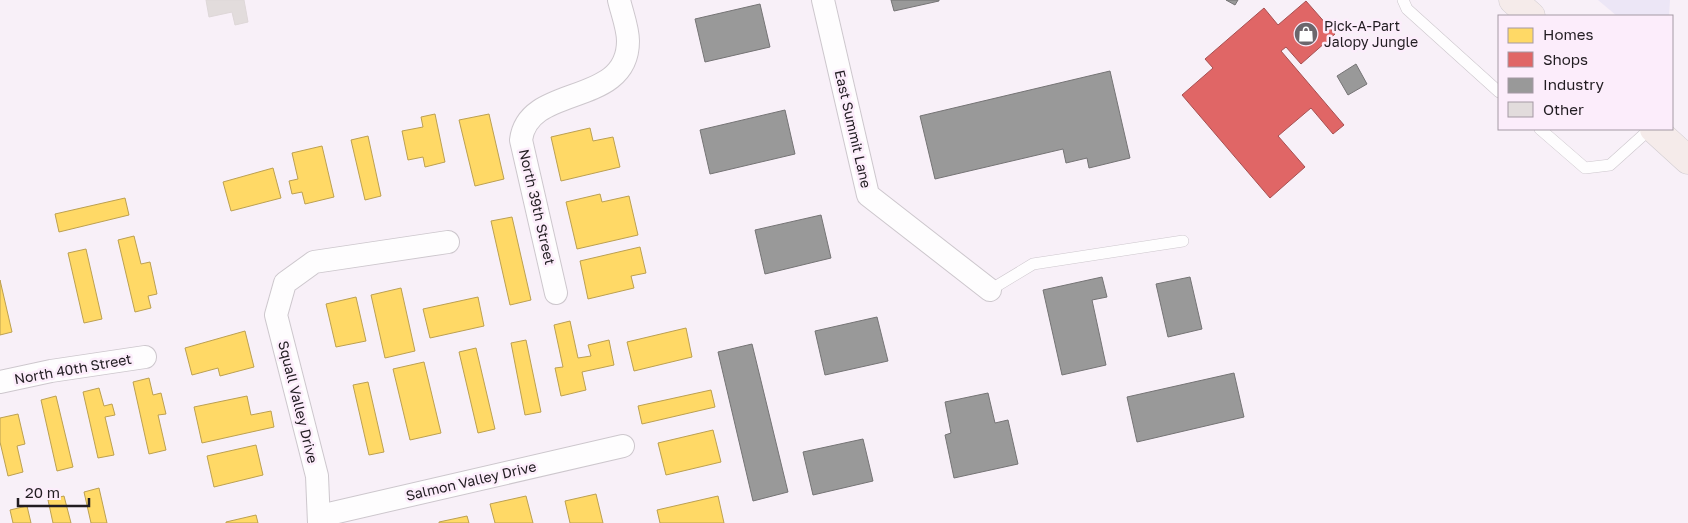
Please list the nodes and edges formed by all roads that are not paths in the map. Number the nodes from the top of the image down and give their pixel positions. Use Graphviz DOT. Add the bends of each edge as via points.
graph roads {
  1 [pos="619,0"];
  2 [pos="823,0"];
  3 [pos="1403,0"];
  4 [pos="1498,91"];
  5 [pos="1541,130"];
  6 [pos="1649,130"];
  7 [pos="1655,130"];
  8 [pos="1688,160"];
  9 [pos="1183,241"];
  10 [pos="448,242"];
  11 [pos="990,290"];
  12 [pos="556,293"];
  13 [pos="145,357"];
  14 [pos="0,382"];
  15 [pos="623,446"];
  16 [pos="320,520"];
  1 -- 12 [label="street, North 39th Street" via="628,41 624,66 610,80 538,111 523,128 522,140"];
  2 -- 11 [label="street, East Summit Lane" via="868,195"];
  3 -- 4 [label="lane" via="1407,9"];
  5 -- 6 [label="lane" via="1585,168 1610,166"];
  7 -- 8 [label="main road"];
  9 -- 11 [label="lane" via="1033,264"];
  10 -- 16 [label="street, Squall Valley Drive" via="314,262 285,283 276,315 317,476"];
  13 -- 14 [label="street, North 40th Street"];
  15 -- 16 [label="street, Salmon Valley Drive"];
}
